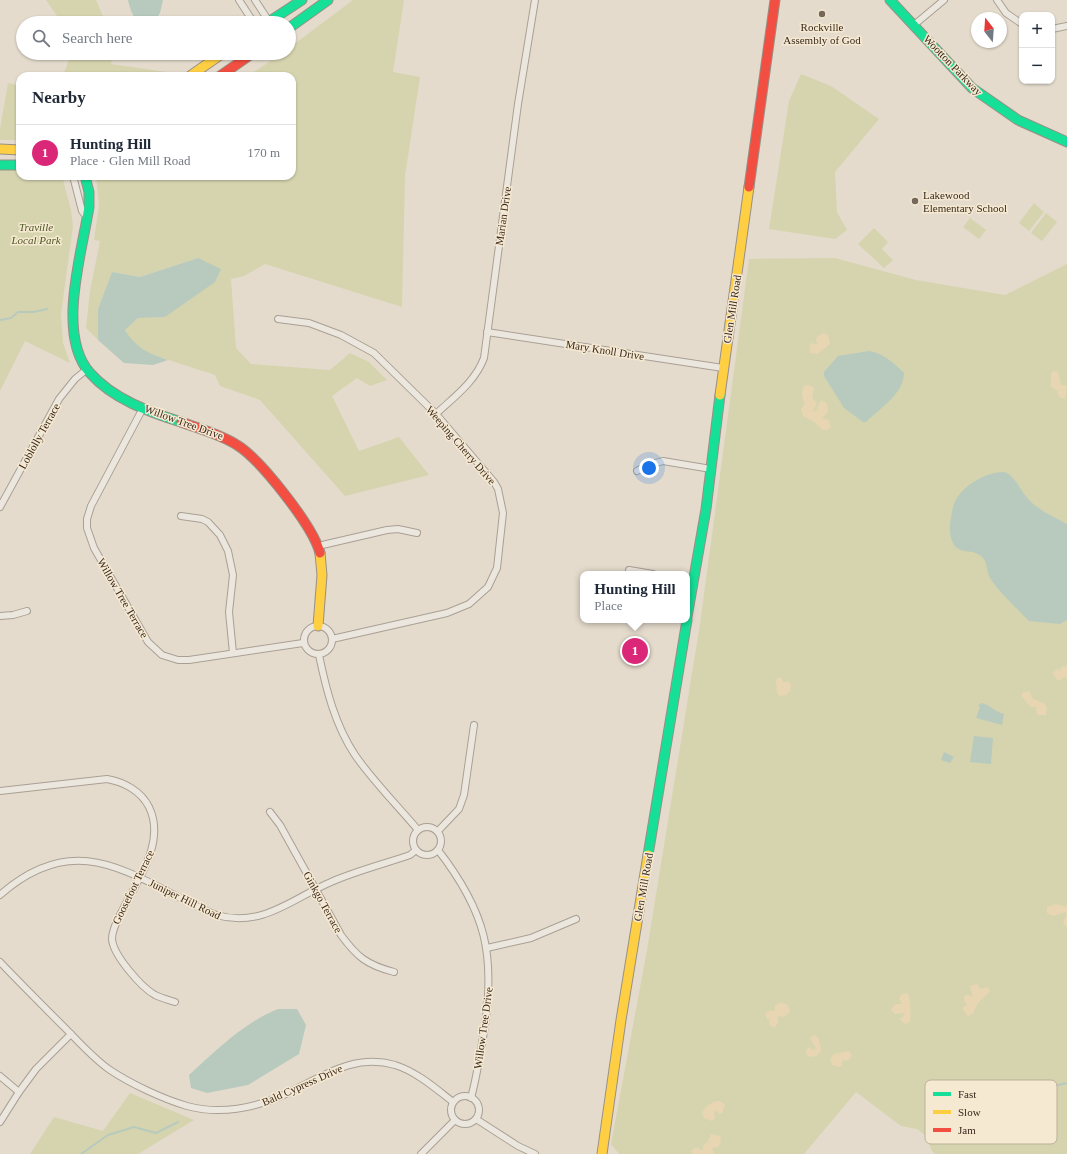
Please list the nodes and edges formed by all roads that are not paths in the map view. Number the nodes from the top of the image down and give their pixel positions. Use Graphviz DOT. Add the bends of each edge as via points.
graph roads {
  1 [pos="240,0"];
  2 [pos="255,0"];
  3 [pos="302,0"];
  4 [pos="328,0"];
  5 [pos="535,0"];
  6 [pos="775,0"];
  7 [pos="890,0"];
  8 [pos="944,0"];
  9 [pos="997,0"];
  10 [pos="250,16"];
  11 [pos="265,16"];
  12 [pos="278,16"];
  13 [pos="1019,22"];
  14 [pos="296,23"];
  15 [pos="914,25"];
  16 [pos="1067,26"];
  17 [pos="1055,28"];
  18 [pos="213,60"];
  19 [pos="242,60"];
  20 [pos="196,72"];
  21 [pos="226,72"];
  22 [pos="1067,142"];
  23 [pos="0,149"];
  24 [pos="16,150"];
  25 [pos="0,165"];
  26 [pos="16,165"];
  27 [pos="74,180"];
  28 [pos="86,180"];
  29 [pos="87,217"];
  30 [pos="278,319"];
  31 [pos="488,332"];
  32 [pos="723,368"];
  33 [pos="86,370"];
  34 [pos="143,408"];
  35 [pos="436,414"];
  36 [pos="711,469"];
  37 [pos="637,472"];
  38 [pos="0,507"];
  39 [pos="181,516"];
  40 [pos="417,533"];
  41 [pos="318,546"];
  42 [pos="629,570"];
  43 [pos="635,571"];
  44 [pos="690,579"];
  45 [pos="27,611"];
  46 [pos="0,616"];
  47 [pos="686,623"];
  48 [pos="318,626"];
  49 [pos="332,638"];
  50 [pos="303,643"];
  51 [pos="233,653"];
  52 [pos="319,655"];
  53 [pos="474,725"];
  54 [pos="0,792"];
  55 [pos="270,812"];
  56 [pos="418,830"];
  57 [pos="438,831"];
  58 [pos="416,850"];
  59 [pos="438,850"];
  60 [pos="139,877"];
  61 [pos="316,889"];
  62 [pos="0,895"];
  63 [pos="576,919"];
  64 [pos="487,948"];
  65 [pos="0,962"];
  66 [pos="394,972"];
  67 [pos="176,1002"];
  68 [pos="71,1034"];
  69 [pos="0,1076"];
  70 [pos="19,1092"];
  71 [pos="471,1098"];
  72 [pos="453,1102"];
  73 [pos="476,1118"];
  74 [pos="454,1120"];
  75 [pos="0,1122"];
  76 [pos="421,1154"];
  77 [pos="535,1154"];
  78 [pos="602,1154"];
  1 -- 10 [label="street"];
  2 -- 11 [label="street"];
  3 -- 12 [label="main road"];
  4 -- 14 [label="main road"];
  5 -- 31 [label="street, Marian Drive" via="518,104"];
  6 -- 32 [label="main road, Glen Mill Road"];
  7 -- 15 [label="main road, Wootton Parkway"];
  8 -- 15 [label="street"];
  9 -- 13 [label="street" via="1006,13"];
  15 -- 22 [label="main road, Wootton Parkway" via="978,93 1018,120"];
  16 -- 17 [label="street"];
  18 -- 20 [label="main road"];
  19 -- 21 [label="main road"];
  23 -- 24 [label="main road"];
  25 -- 26 [label="main road"];
  27 -- 29 [label="street" via="82,210"];
  28 -- 29 [label="main road, Willow Tree Drive" via="90,199"];
  29 -- 33 [label="main road, Willow Tree Drive" via="73,320 76,347"];
  30 -- 35 [label="street, Weeping Cherry Drive" via="309,323 341,335 374,353"];
  31 -- 32 [label="street, Mary Knoll Drive"];
  31 -- 35 [label="street, Marian Drive" via="480,370"];
  32 -- 36 [label="main road, Glen Mill Road"];
  33 -- 34 [label="main road, Willow Tree Drive" via="108,390"];
  33 -- 38 [label="street, Loblolly Terrace" via="59,399"];
  34 -- 41 [label="main road, Willow Tree Drive" via="235,442 254,460 303,520"];
  34 -- 51 [label="street, Willow Tree Terrace" via="91,506 87,519 89,536 142,633 155,650 178,660"];
  35 -- 49 [label="street, Weeping Cherry Drive" via="498,489 503,513 497,568 488,587 469,604 447,613"];
  36 -- 37 [label="street" via="663,461 648,465"];
  36 -- 44 [label="main road, Glen Mill Road" via="706,509"];
  39 -- 51 [label="street" via="208,522 220,535 228,551 233,575 229,612"];
  40 -- 41 [label="street" via="398,529 387,530"];
  41 -- 48 [label="main road, Willow Tree Drive" via="321,581"];
  42 -- 43 [label="street"];
  45 -- 46 [label="street" via="13,616"];
  47 -- 78 [label="main road, Glen Mill Road" via="633,942"];
  48 -- 49 [label="street" via="329,631"];
  48 -- 50 [label="street" via="305,633"];
  49 -- 52 [label="street" via="328,651"];
  50 -- 51 [label="street, Willow Tree Terrace"];
  50 -- 52 [label="street" via="307,650"];
  52 -- 56 [label="street" via="328,696 342,732 355,755"];
  53 -- 57 [label="street" via="464,795 458,809"];
  54 -- 60 [label="street, Goosefoot Terrace" via="107,779 132,788 147,802 155,826 153,847"];
  55 -- 61 [label="street, Ginkgo Terrace"];
  56 -- 57 [label="street" via="430,826"];
  56 -- 58 [label="street" via="413,842"];
  57 -- 59 [label="street" via="441,838"];
  58 -- 59 [label="street" via="425,855"];
  58 -- 61 [label="street, Juniper Hill Road" via="410,855"];
  59 -- 64 [label="street, Willow Tree Drive" via="459,878 473,903"];
  60 -- 61 [label="street, Juniper Hill Road" via="208,912 232,919 265,915"];
  60 -- 62 [label="street, Juniper Hill Road" via="107,864 65,862 31,873"];
  60 -- 67 [label="street, Goosefoot Terrace" via="113,930 113,947 119,960 155,995"];
  61 -- 66 [label="street, Ginkgo Terrace" via="352,951 373,966"];
  63 -- 64 [label="street" via="531,938"];
  64 -- 71 [label="street, Willow Tree Drive" via="489,998"];
  65 -- 68 [label="street, Bald Cypress Drive"];
  68 -- 70 [label="street" via="36,1069"];
  68 -- 72 [label="street, Bald Cypress Drive" via="110,1070 170,1100 199,1108 229,1109 256,1105 280,1097 334,1070 354,1063 374,1061 412,1072"];
  69 -- 70 [label="street"];
  70 -- 75 [label="street"];
  71 -- 72 [label="street" via="462,1096"];
  71 -- 73 [label="street" via="479,1107"];
  72 -- 74 [label="street" via="451,1109"];
  73 -- 74 [label="street" via="468,1124"];
  73 -- 77 [label="street" via="518,1146"];
  74 -- 76 [label="street"];
}
